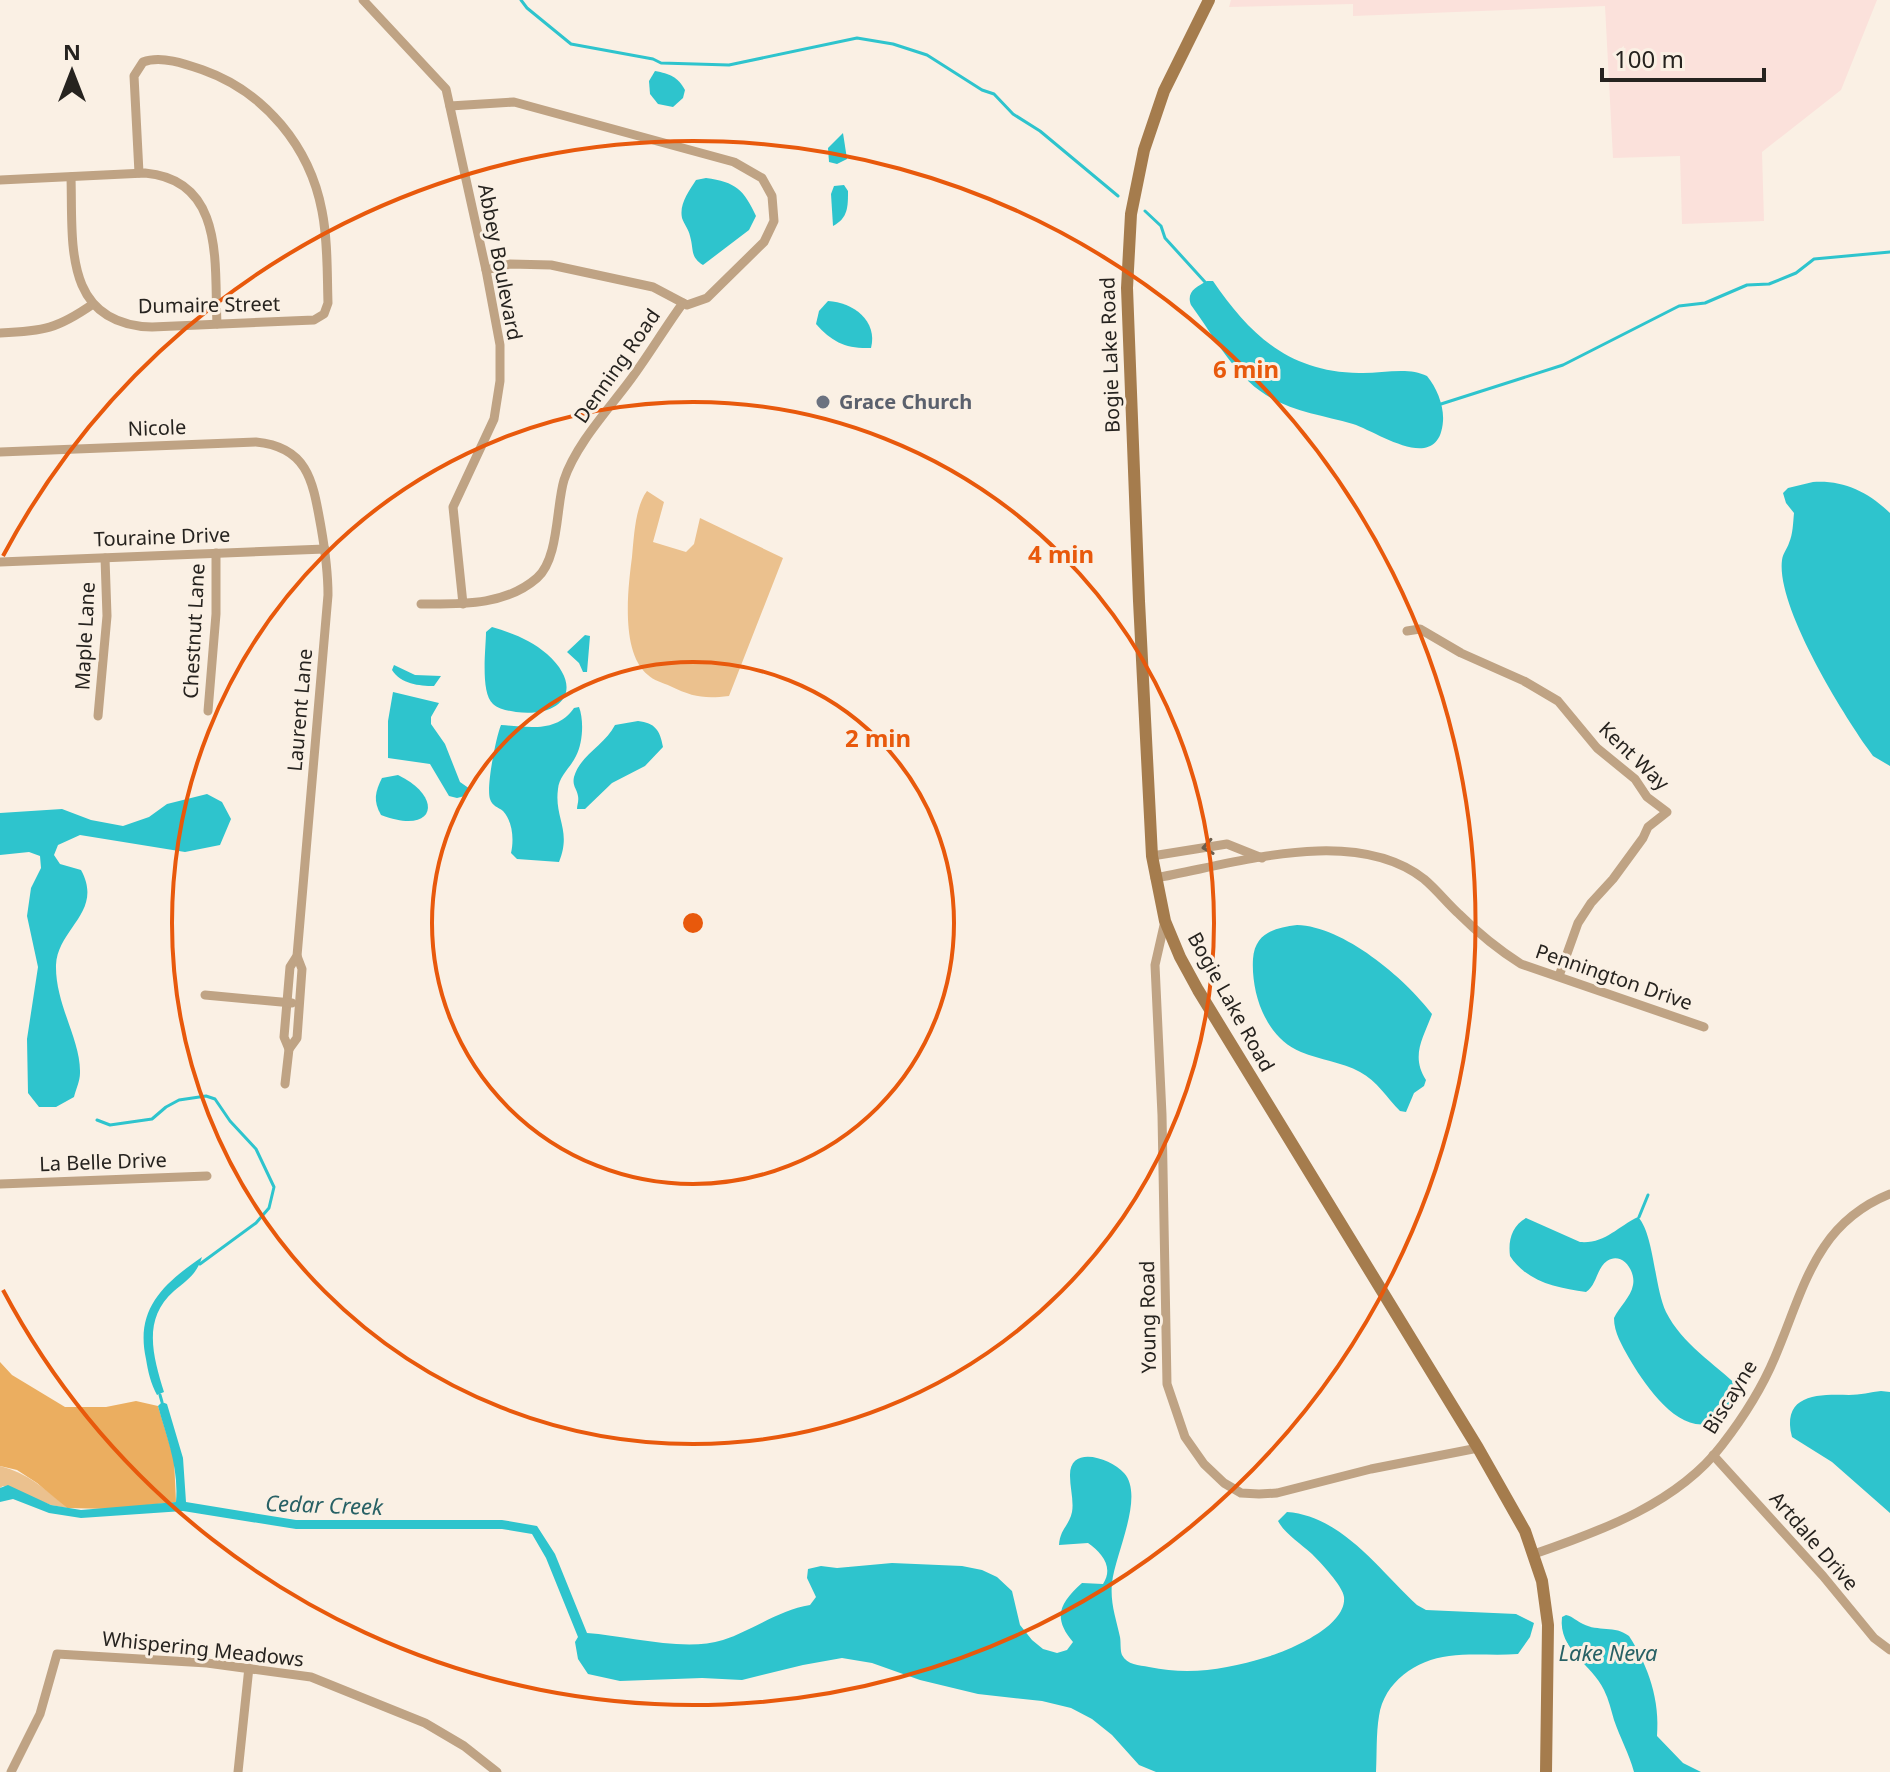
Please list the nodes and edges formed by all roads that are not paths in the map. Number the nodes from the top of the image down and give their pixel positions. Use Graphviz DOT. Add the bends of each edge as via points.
graph roads {
  1 [pos="363,0"];
  2 [pos="1209,0"];
  3 [pos="450,106"];
  4 [pos="139,173"];
  5 [pos="71,177"];
  6 [pos="0,180"];
  7 [pos="486,270"];
  8 [pos="683,303"];
  9 [pos="93,304"];
  10 [pos="217,324"];
  11 [pos="0,333"];
  12 [pos="0,452"];
  13 [pos="306,469"];
  14 [pos="325,549"];
  15 [pos="216,553"];
  16 [pos="105,558"];
  17 [pos="0,562"];
  18 [pos="421,604"];
  19 [pos="463,604"];
  20 [pos="1407,631"];
  21 [pos="208,711"];
  22 [pos="98,716"];
  23 [pos="1152,856"];
  24 [pos="1262,858"];
  25 [pos="1155,878"];
  26 [pos="1165,921"];
  27 [pos="297,956"];
  28 [pos="1559,976"];
  29 [pos="205,995"];
  30 [pos="287,1002"];
  31 [pos="299,1003"];
  32 [pos="1704,1027"];
  33 [pos="289,1049"];
  34 [pos="285,1084"];
  35 [pos="207,1176"];
  36 [pos="0,1184"];
  37 [pos="1890,1194"];
  38 [pos="1478,1448"];
  39 [pos="1713,1455"];
  40 [pos="1534,1554"];
  41 [pos="1890,1650"];
  42 [pos="249,1667"];
  43 [pos="11,1772"];
  44 [pos="238,1772"];
  45 [pos="497,1772"];
  46 [pos="1546,1772"];
  1 -- 3 [label="street, Abbey Boulevard" via="446,89"];
  2 -- 23 [label="main road, Bogie Lake Road" via="1153,120 1129,237 1131,404"];
  3 -- 7 [label="street, Abbey Boulevard"];
  3 -- 8 [label="street, Denning Road" via="514,102 734,162 762,178 772,196 774,221 764,242 707,298"];
  4 -- 5 [label="street"];
  4 -- 10 [label="street" via="181,184 204,210 213,241"];
  4 -- 10 [label="street, Dumaire Street" via="134,80 143,62 155,59 200,69 252,96 290,135 316,185 325,228 325,313 319,318"];
  5 -- 6 [label="street"];
  5 -- 9 [label="street" via="75,267"];
  7 -- 8 [label="street" via="510,264 551,265 653,287"];
  7 -- 19 [label="street, Abbey Boulevard" via="500,345 500,381 494,419 453,507"];
  8 -- 19 [label="street, Denning Road" via="602,415 564,480 554,544 540,576 514,594"];
  9 -- 10 [label="street, Dumaire Street" via="131,325"];
  9 -- 11 [label="street" via="55,327"];
  12 -- 13 [label="street, Nicole" via="256,442 283,448"];
  13 -- 14 [label="street, Laurent Lane"];
  14 -- 15 [label="street, Touraine Drive"];
  14 -- 27 [label="street, Laurent Lane" via="327,604"];
  15 -- 16 [label="street, Touraine Drive"];
  15 -- 21 [label="street, Chestnut Lane"];
  16 -- 17 [label="street, Touraine Drive"];
  16 -- 22 [label="street, Maple Lane" via="107,616"];
  18 -- 19 [label="street, Denning Road"];
  20 -- 28 [label="street, Kent Way" via="1420,629 1544,690 1667,812 1648,827 1591,903"];
  24 -- 23 [label="street, Pennington Drive, one-way" via="1227,844"];
  23 -- 25 [label="main road, Bogie Lake Road"];
  24 -- 25 [label="street, Pennington Drive"];
  24 -- 28 [label="street, Pennington Drive" via="1345,852 1391,860 1423,879 1502,952"];
  25 -- 26 [label="main road, Bogie Lake Road"];
  26 -- 38 [label="main road, Bogie Lake Road" via="1198,990"];
  26 -- 38 [label="street, Young Road" via="1155,965 1167,1384 1185,1437 1224,1483 1241,1493 1259,1494"];
  27 -- 30 [label="street, Laurent Lane" via="290,967"];
  27 -- 31 [label="street, Laurent Lane" via="302,969"];
  28 -- 32 [label="street, Pennington Drive"];
  29 -- 30 [label="street"];
  30 -- 31 [label="street"];
  30 -- 33 [label="street, Laurent Lane" via="284,1037"];
  31 -- 33 [label="street, Laurent Lane" via="297,1038"];
  33 -- 34 [label="street, Laurent Lane"];
  35 -- 36 [label="street, La Belle Drive"];
  37 -- 39 [label="street, Biscayne" via="1841,1223 1817,1254 1762,1385"];
  38 -- 40 [label="main road, Bogie Lake Road"];
  39 -- 40 [label="street, Biscayne" via="1656,1502"];
  39 -- 41 [label="street, Artdale Drive"];
  40 -- 46 [label="main road, Bogie Lake Road" via="1548,1625"];
  42 -- 43 [label="street, Whispering Meadows" via="57,1654 40,1714"];
  42 -- 44 [label="street"];
  42 -- 45 [label="street, Whispering Meadows" via="311,1677 380,1703 464,1746"];
}
